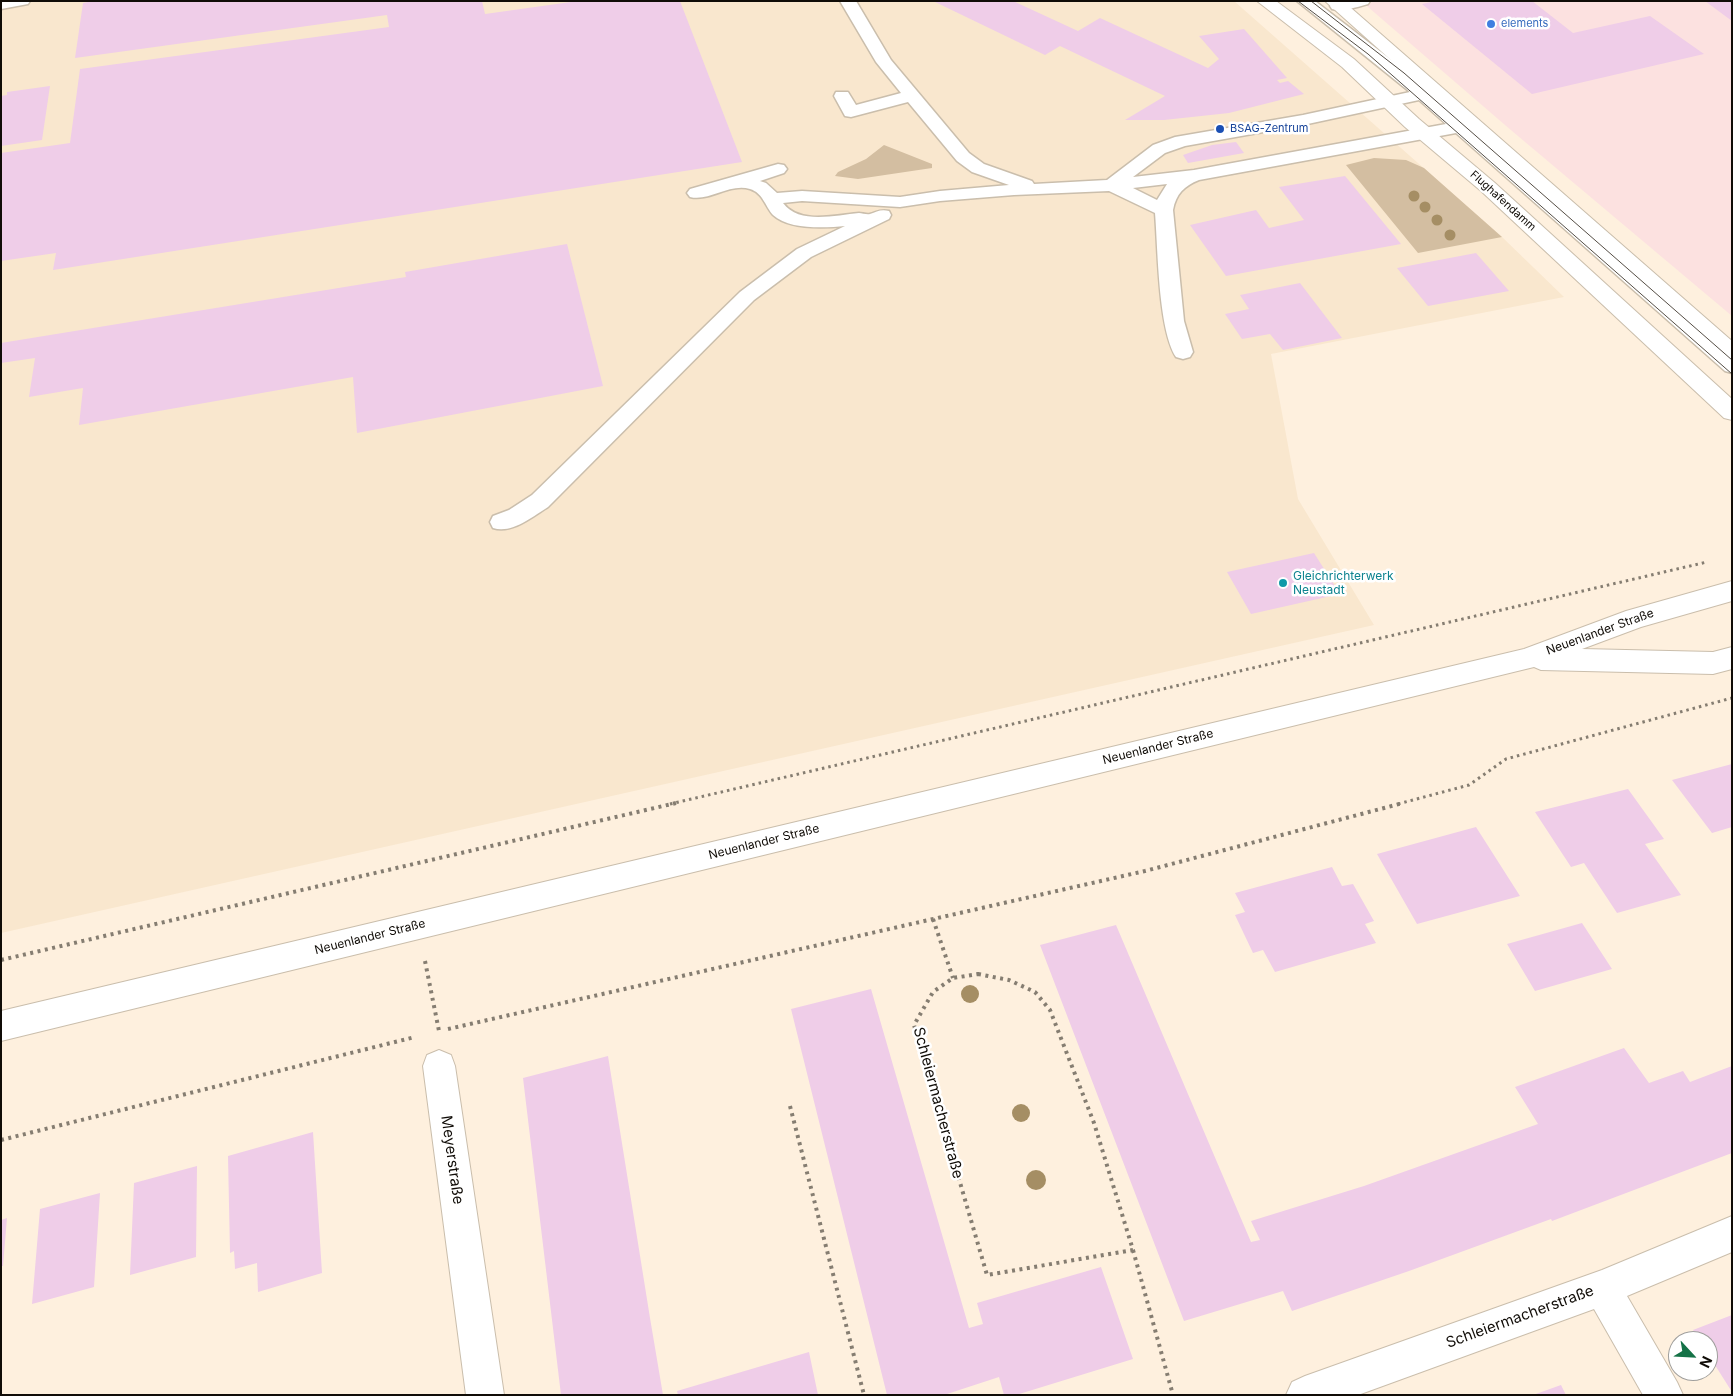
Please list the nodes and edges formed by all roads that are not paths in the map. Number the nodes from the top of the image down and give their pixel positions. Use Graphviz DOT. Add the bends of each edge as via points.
graph roads {
  1 [pos="22,1"];
  2 [pos="848,1"];
  3 [pos="1265,1"];
  4 [pos="1305,1"];
  5 [pos="1362,1"];
  6 [pos="1,4"];
  7 [pos="1335,4"];
  8 [pos="1429,93"];
  9 [pos="842,96"];
  10 [pos="911,96"];
  11 [pos="1389,102"];
  12 [pos="1466,126"];
  13 [pos="1424,133"];
  14 [pos="778,169"];
  15 [pos="1194,175"];
  16 [pos="733,184"];
  17 [pos="1112,185"];
  18 [pos="1046,188"];
  19 [pos="696,192"];
  20 [pos="965,195"];
  21 [pos="778,198"];
  22 [pos="1164,210"];
  23 [pos="882,215"];
  24 [pos="1183,352"];
  25 [pos="1732,353"];
  26 [pos="1732,366"];
  27 [pos="1732,412"];
  28 [pos="501,522"];
  29 [pos="1732,591"];
  30 [pos="1732,658"];
  31 [pos="1527,659"];
  32 [pos="1,1026"];
  33 [pos="439,1066"];
  34 [pos="1732,1234"];
  35 [pos="1602,1288"];
  36 [pos="485,1395"];
  37 [pos="1305,1395"];
  38 [pos="1664,1395"];
  1 -- 6 [label="lane"];
  2 -- 10 [label="lane" via="884,62"];
  3 -- 11 [label="main road, Flughafendamm" via="1348,63"];
  4 -- 8 [label="lane"];
  5 -- 7 [label="lane"];
  7 -- 8 [label="main road"];
  8 -- 11 [label="lane"];
  8 -- 12 [label="main road"];
  9 -- 10 [label="lane" via="852,118"];
  10 -- 18 [label="lane" via="971,164 1012,182"];
  11 -- 13 [label="main road, Flughafendamm"];
  11 -- 17 [label="lane" via="1181,141 1160,149"];
  12 -- 13 [label="lane"];
  12 -- 25 [label="main road"];
  12 -- 26 [label="lane"];
  13 -- 15 [label="lane"];
  13 -- 27 [label="main road, Flughafendamm" via="1495,193"];
  14 -- 16 [label="lane"];
  15 -- 17 [label="lane"];
  15 -- 22 [label="lane" via="1175,186 1167,196"];
  16 -- 19 [label="lane"];
  16 -- 23 [label="lane" via="752,185 764,190 778,209 795,218 824,222"];
  17 -- 18 [label="lane"];
  17 -- 22 [label="lane"];
  18 -- 20 [label="lane"];
  20 -- 21 [label="lane" via="900,202 802,196"];
  20 -- 23 [label="lane" via="939,205"];
  22 -- 24 [label="lane" via="1174,321"];
  23 -- 28 [label="lane" via="804,253 747,296 540,501"];
  29 -- 31 [label="main road, Neuenlander Straße" via="1635,618"];
  30 -- 31 [label="main road, Neuenlander Straße" via="1713,663"];
  31 -- 32 [label="main road, Neuenlander Straße"];
  33 -- 36 [label="main road, Meyerstraße"];
  34 -- 35 [label="main road, Schleiermacherstraße"];
  35 -- 37 [label="main road, Schleiermacherstraße"];
  35 -- 38 [label="main road"];
}
